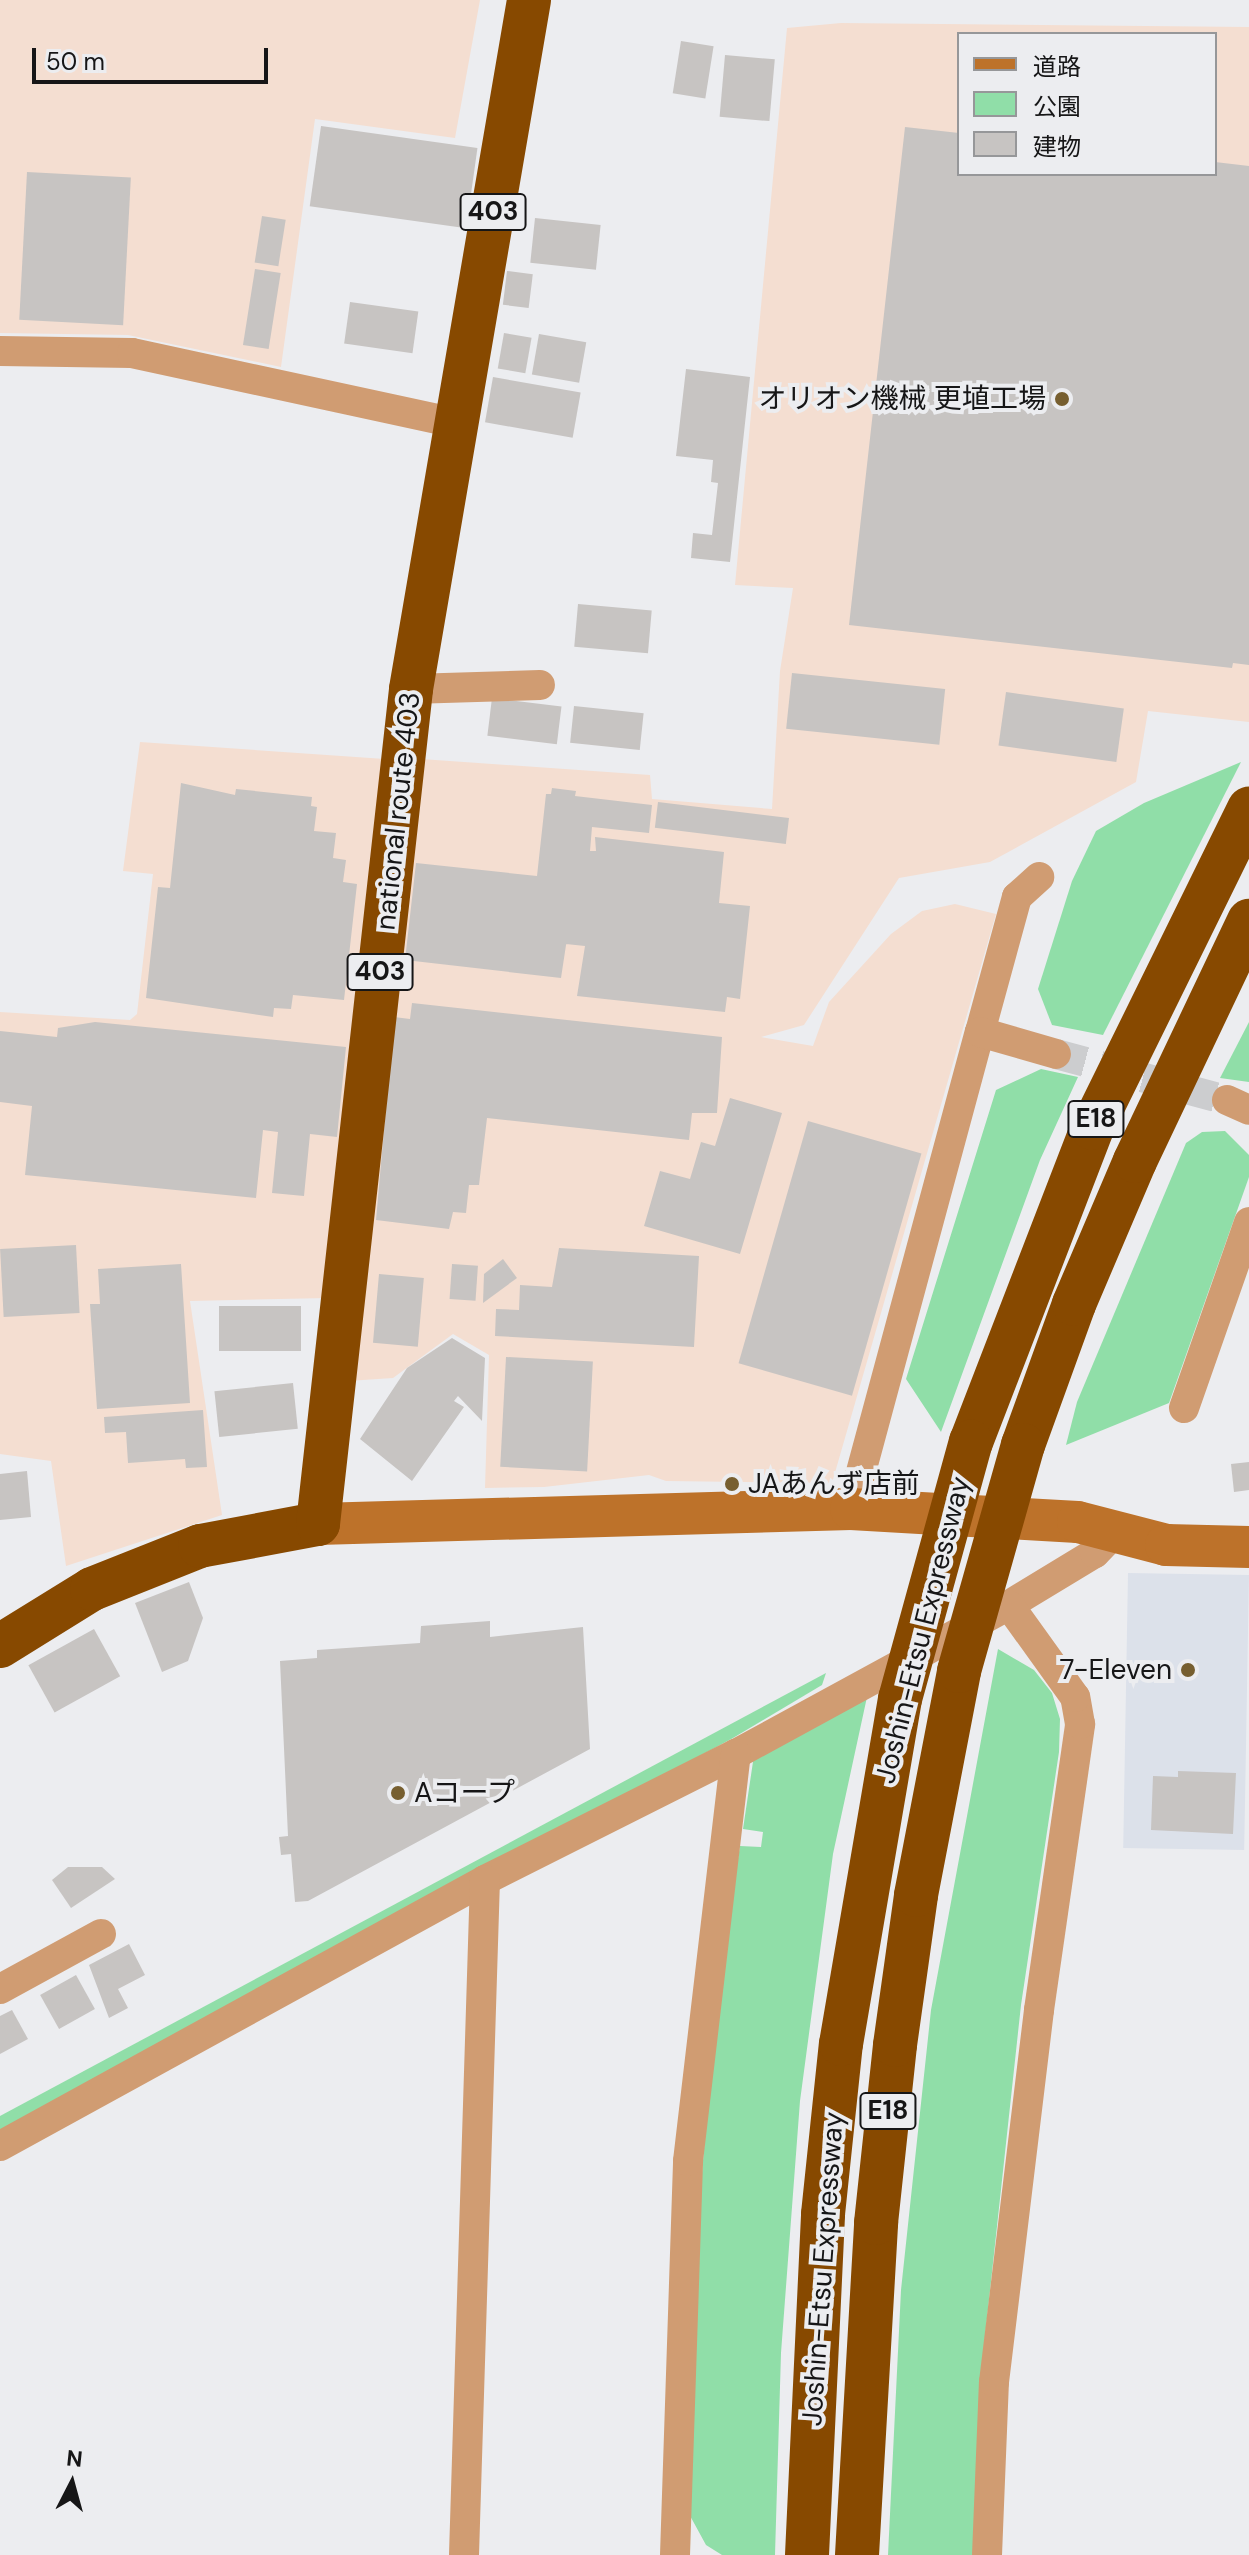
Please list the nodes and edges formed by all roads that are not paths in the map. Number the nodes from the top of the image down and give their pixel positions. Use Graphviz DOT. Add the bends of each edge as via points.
graph roads {
  1 [pos="529,0"];
  2 [pos="0,351"];
  3 [pos="455,423"];
  4 [pos="540,685"];
  5 [pos="411,689"];
  6 [pos="1249,809"];
  7 [pos="1039,877"];
  8 [pos="1249,921"];
  9 [pos="980,1032"];
  10 [pos="1056,1054"];
  11 [pos="1249,1222"];
  12 [pos="1184,1408"];
  13 [pos="851,1509"];
  14 [pos="318,1524"];
  15 [pos="1114,1533"];
  16 [pos="1249,1547"];
  17 [pos="1009,1605"];
  18 [pos="0,1646"];
  19 [pos="736,1754"];
  20 [pos="485,1880"];
  21 [pos="101,1934"];
  22 [pos="0,1989"];
  23 [pos="0,2146"];
  24 [pos="464,2555"];
  25 [pos="675,2555"];
  26 [pos="807,2555"];
  27 [pos="857,2555"];
  28 [pos="987,2555"];
  1 -- 3 [label="highway, national route 403 / 403"];
  2 -- 3 [label="street" via="132,353"];
  3 -- 5 [label="highway, national route 403 / 403"];
  4 -- 5 [label="street"];
  5 -- 14 [label="highway, national route 403 / 403"];
  6 -- 26 [label="highway, Joshin-Etsu Expressway / E18, bridge" via="1092,1128 971,1442 900,1699 838,2075 823,2214"];
  7 -- 9 [label="street" via="1017,897"];
  8 -- 27 [label="highway, Joshin-Etsu Expressway / E18, bridge" via="1074,1304 1023,1445 959,1671 916,1895 895,2045 874,2238"];
  9 -- 10 [label="street"];
  9 -- 13 [label="street"];
  11 -- 12 [label="street"];
  13 -- 14 [label="street"];
  13 -- 15 [label="street" via="1078,1522"];
  14 -- 18 [label="highway" via="200,1546 92,1589"];
  15 -- 16 [label="street" via="1166,1545"];
  15 -- 17 [label="street" via="1095,1553"];
  17 -- 19 [label="street"];
  17 -- 28 [label="street" via="1075,1697 1080,1724 994,2382"];
  19 -- 20 [label="street"];
  19 -- 25 [label="street" via="688,2161"];
  20 -- 23 [label="street"];
  20 -- 24 [label="street"];
  21 -- 22 [label="street"];
}
